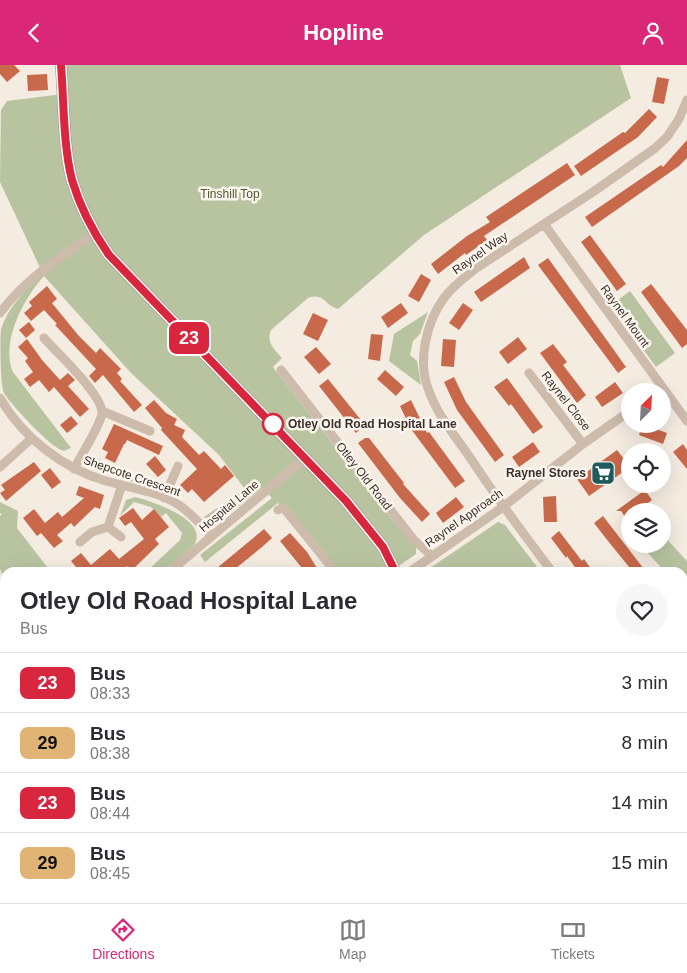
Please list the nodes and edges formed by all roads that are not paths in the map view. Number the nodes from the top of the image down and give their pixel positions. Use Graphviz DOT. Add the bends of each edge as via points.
graph roads {
  1 [pos="61,65"];
  2 [pos="687,101"];
  3 [pos="544,224"];
  4 [pos="94,234"];
  5 [pos="0,313"];
  6 [pos="44,338"];
  7 [pos="281,370"];
  8 [pos="529,373"];
  9 [pos="654,383"];
  10 [pos="0,398"];
  11 [pos="671,403"];
  12 [pos="102,411"];
  13 [pos="621,417"];
  14 [pos="687,421"];
  15 [pos="150,431"];
  16 [pos="32,438"];
  17 [pos="584,444"];
  18 [pos="305,457"];
  19 [pos="178,466"];
  20 [pos="0,467"];
  21 [pos="74,469"];
  22 [pos="122,485"];
  23 [pos="164,498"];
  24 [pos="503,507"];
  25 [pos="278,510"];
  26 [pos="108,527"];
  27 [pos="212,536"];
  28 [pos="121,537"];
  29 [pos="80,542"];
  30 [pos="431,555"];
  31 [pos="175,567"];
  32 [pos="331,567"];
  33 [pos="393,567"];
  34 [pos="416,567"];
  35 [pos="548,567"];
  1 -- 4 [label="street" via="69,165 82,209"];
  2 -- 3 [label="street, Raynel Way" via="667,137 654,149"];
  3 -- 9 [label="street, Raynel Mount"];
  3 -- 24 [label="street, Raynel Way" via="475,269 444,297 428,332 424,352 428,391"];
  4 -- 5 [label="street" via="42,269"];
  4 -- 18 [label="street" via="109,255"];
  6 -- 12 [label="street" via="76,371"];
  7 -- 30 [label="street, Otley Old Road" via="414,540"];
  8 -- 17 [label="street, Raynel Close"];
  10 -- 16 [label="street, Shepcote Crescent"];
  11 -- 14 [label="street, Raynel Mount"];
  12 -- 15 [label="street"];
  12 -- 21 [label="street"];
  13 -- 17 [label="street, Raynel Approach"];
  16 -- 20 [label="street"];
  16 -- 21 [label="street, Shepcote Crescent"];
  17 -- 24 [label="street, Raynel Approach"];
  18 -- 27 [label="street, Hospital Lane"];
  18 -- 33 [label="street" via="383,547"];
  19 -- 23 [label="street"];
  21 -- 22 [label="street, Shepcote Crescent"];
  22 -- 23 [label="street, Shepcote Crescent"];
  22 -- 26 [label="street"];
  23 -- 27 [label="street, Shepcote Crescent" via="186,510"];
  24 -- 30 [label="street, Raynel Approach"];
  24 -- 35 [label="street, Raynel Way"];
  25 -- 32 [label="street" via="283,507"];
  26 -- 28 [label="street"];
  26 -- 29 [label="street" via="92,532"];
  27 -- 31 [label="street, Hospital Lane"];
  30 -- 34 [label="street, Raynel Approach"];
}
